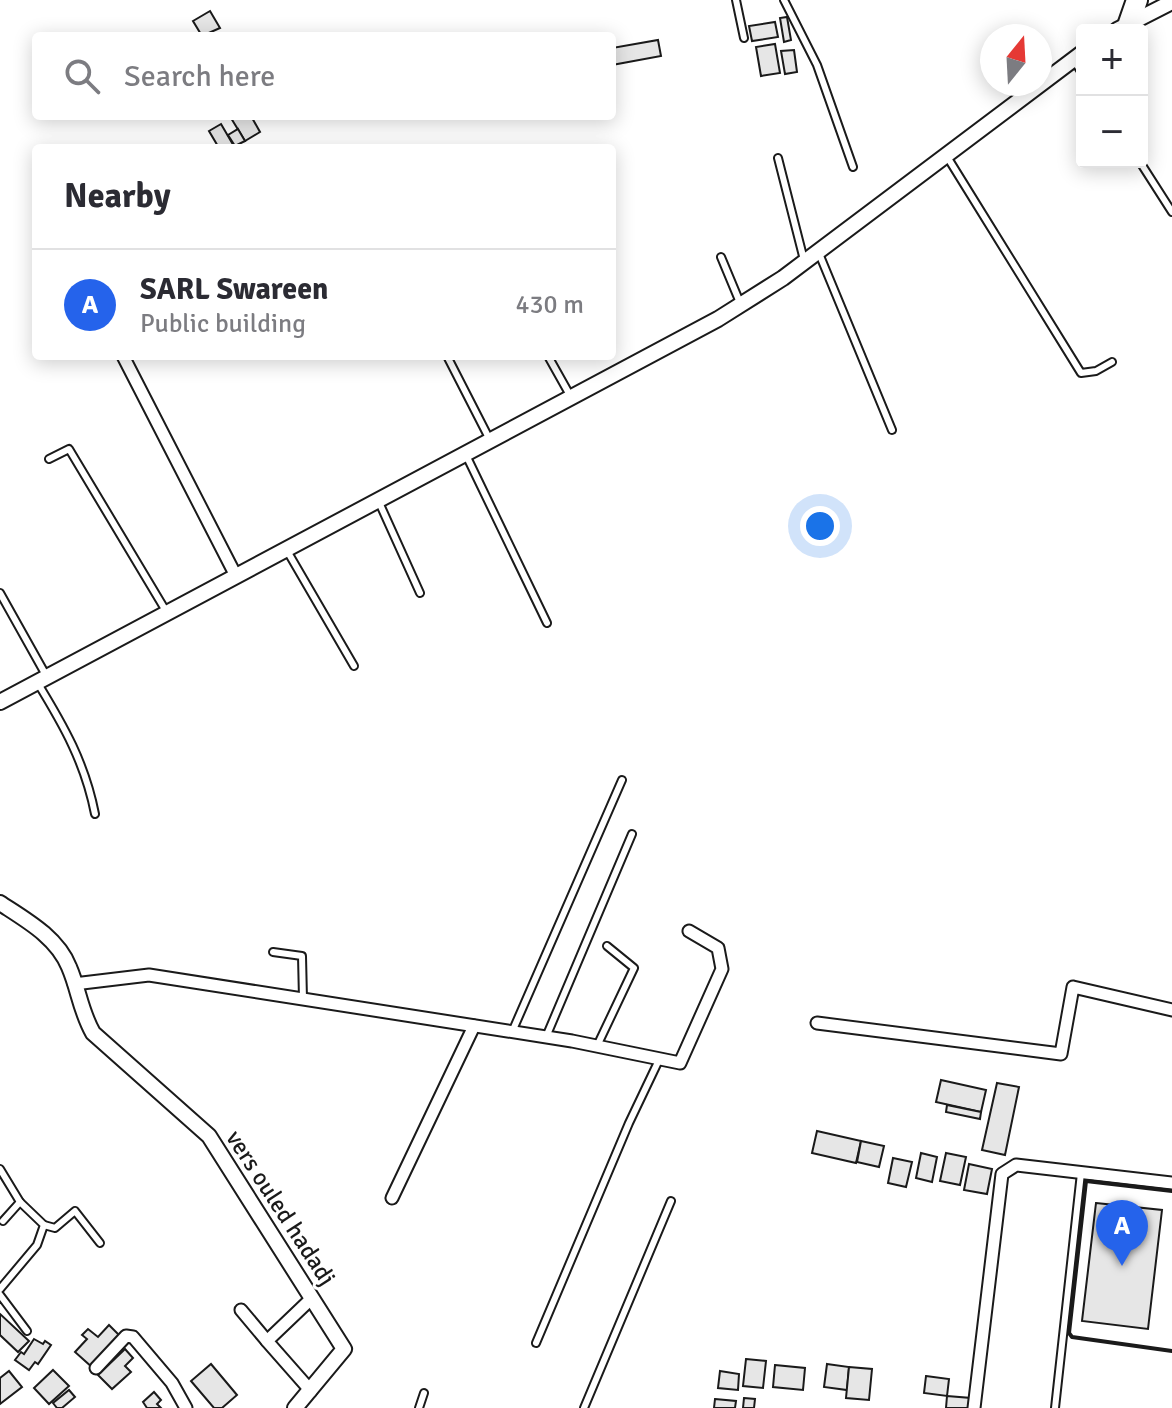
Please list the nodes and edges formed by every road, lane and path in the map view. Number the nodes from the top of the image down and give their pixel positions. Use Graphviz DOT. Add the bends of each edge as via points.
graph roads {
  1 [pos="736,0"];
  2 [pos="784,0"];
  3 [pos="1137,0"];
  4 [pos="1172,2"];
  5 [pos="1125,24"];
  6 [pos="1129,24"];
  7 [pos="744,38"];
  8 [pos="1076,58"];
  9 [pos="946,155"];
  10 [pos="778,158"];
  11 [pos="853,167"];
  12 [pos="1144,168"];
  13 [pos="1172,212"];
  14 [pos="818,251"];
  15 [pos="721,257"];
  16 [pos="804,262"];
  17 [pos="741,305"];
  18 [pos="125,360"];
  19 [pos="449,360"];
  20 [pos="550,360"];
  21 [pos="1112,362"];
  22 [pos="571,397"];
  23 [pos="892,430"];
  24 [pos="490,440"];
  25 [pos="465,453"];
  26 [pos="49,459"];
  27 [pos="378,500"];
  28 [pos="286,549"];
  29 [pos="236,576"];
  30 [pos="0,593"];
  31 [pos="420,593"];
  32 [pos="167,612"];
  33 [pos="547,623"];
  34 [pos="354,666"];
  35 [pos="42,680"];
  36 [pos="0,702"];
  37 [pos="622,780"];
  38 [pos="95,814"];
  39 [pos="632,834"];
  40 [pos="0,903"];
  41 [pos="689,931"];
  42 [pos="607,946"];
  43 [pos="273,952"];
  44 [pos="74,984"];
  45 [pos="303,999"];
  46 [pos="1172,1010"];
  47 [pos="817,1023"];
  48 [pos="474,1026"];
  49 [pos="512,1032"];
  50 [pos="546,1037"];
  51 [pos="597,1046"];
  52 [pos="659,1060"];
  53 [pos="0,1169"];
  54 [pos="1081,1173"];
  55 [pos="1172,1183"];
  56 [pos="392,1198"];
  57 [pos="671,1201"];
  58 [pos="20,1202"];
  59 [pos="3,1221"];
  60 [pos="44,1225"];
  61 [pos="100,1243"];
  62 [pos="0,1289"];
  63 [pos="0,1295"];
  64 [pos="312,1298"];
  65 [pos="241,1310"];
  66 [pos="27,1331"];
  67 [pos="267,1341"];
  68 [pos="536,1343"];
  69 [pos="96,1368"];
  70 [pos="311,1391"];
  71 [pos="424,1393"];
  72 [pos="186,1408"];
  73 [pos="295,1408"];
  74 [pos="419,1408"];
  75 [pos="584,1408"];
  76 [pos="974,1408"];
  77 [pos="1055,1408"];
  1 -- 7 [label="lane"];
  2 -- 11 [label="lane" via="817,65"];
  3 -- 5 [label="highway"];
  4 -- 6 [label="street"];
  8 -- 9 [label="street"];
  9 -- 14 [label="street"];
  9 -- 21 [label="lane" via="1081,373"];
  10 -- 16 [label="lane"];
  12 -- 13 [label="lane"];
  14 -- 16 [label="street"];
  14 -- 23 [label="lane"];
  15 -- 17 [label="lane"];
  16 -- 17 [label="street"];
  17 -- 22 [label="street"];
  18 -- 29 [label="street"];
  19 -- 24 [label="lane"];
  20 -- 22 [label="lane"];
  22 -- 24 [label="street"];
  24 -- 25 [label="street"];
  25 -- 27 [label="street"];
  25 -- 33 [label="lane"];
  26 -- 32 [label="lane" via="69,449"];
  27 -- 28 [label="street"];
  27 -- 31 [label="lane"];
  28 -- 29 [label="street"];
  28 -- 34 [label="lane"];
  29 -- 32 [label="street"];
  30 -- 35 [label="lane"];
  32 -- 35 [label="street"];
  35 -- 36 [label="street"];
  35 -- 38 [label="lane" via="70,736"];
  37 -- 49 [label="lane"];
  39 -- 50 [label="lane"];
  40 -- 44 [label="street, vers ouled hadadj" via="58,947"];
  41 -- 52 [label="street" via="718,948 722,969 680,1063"];
  42 -- 51 [label="lane" via="634,968"];
  43 -- 45 [label="lane" via="302,956"];
  44 -- 45 [label="street" via="149,975"];
  44 -- 64 [label="street, vers ouled hadadj" via="93,1033 209,1136"];
  45 -- 48 [label="street"];
  46 -- 47 [label="street" via="1073,987 1061,1054"];
  48 -- 49 [label="street"];
  48 -- 56 [label="street"];
  49 -- 50 [label="street"];
  50 -- 51 [label="street"];
  51 -- 52 [label="street"];
  52 -- 68 [label="lane"];
  53 -- 58 [label="lane"];
  54 -- 55 [label="street"];
  54 -- 76 [label="street" via="1016,1165 1002,1174"];
  54 -- 77 [label="lane"];
  57 -- 75 [label="lane"];
  58 -- 59 [label="lane"];
  58 -- 60 [label="lane"];
  60 -- 61 [label="lane" via="55,1228 75,1211"];
  60 -- 62 [label="lane" via="37,1245"];
  63 -- 66 [label="lane"];
  64 -- 67 [label="street"];
  64 -- 70 [label="street, vers ouled hadadj" via="344,1349"];
  65 -- 67 [label="street"];
  67 -- 70 [label="street"];
  69 -- 72 [label="street" via="126,1336 133,1337"];
  70 -- 73 [label="street, vers ouled hadadj"];
  71 -- 74 [label="lane"];
}
